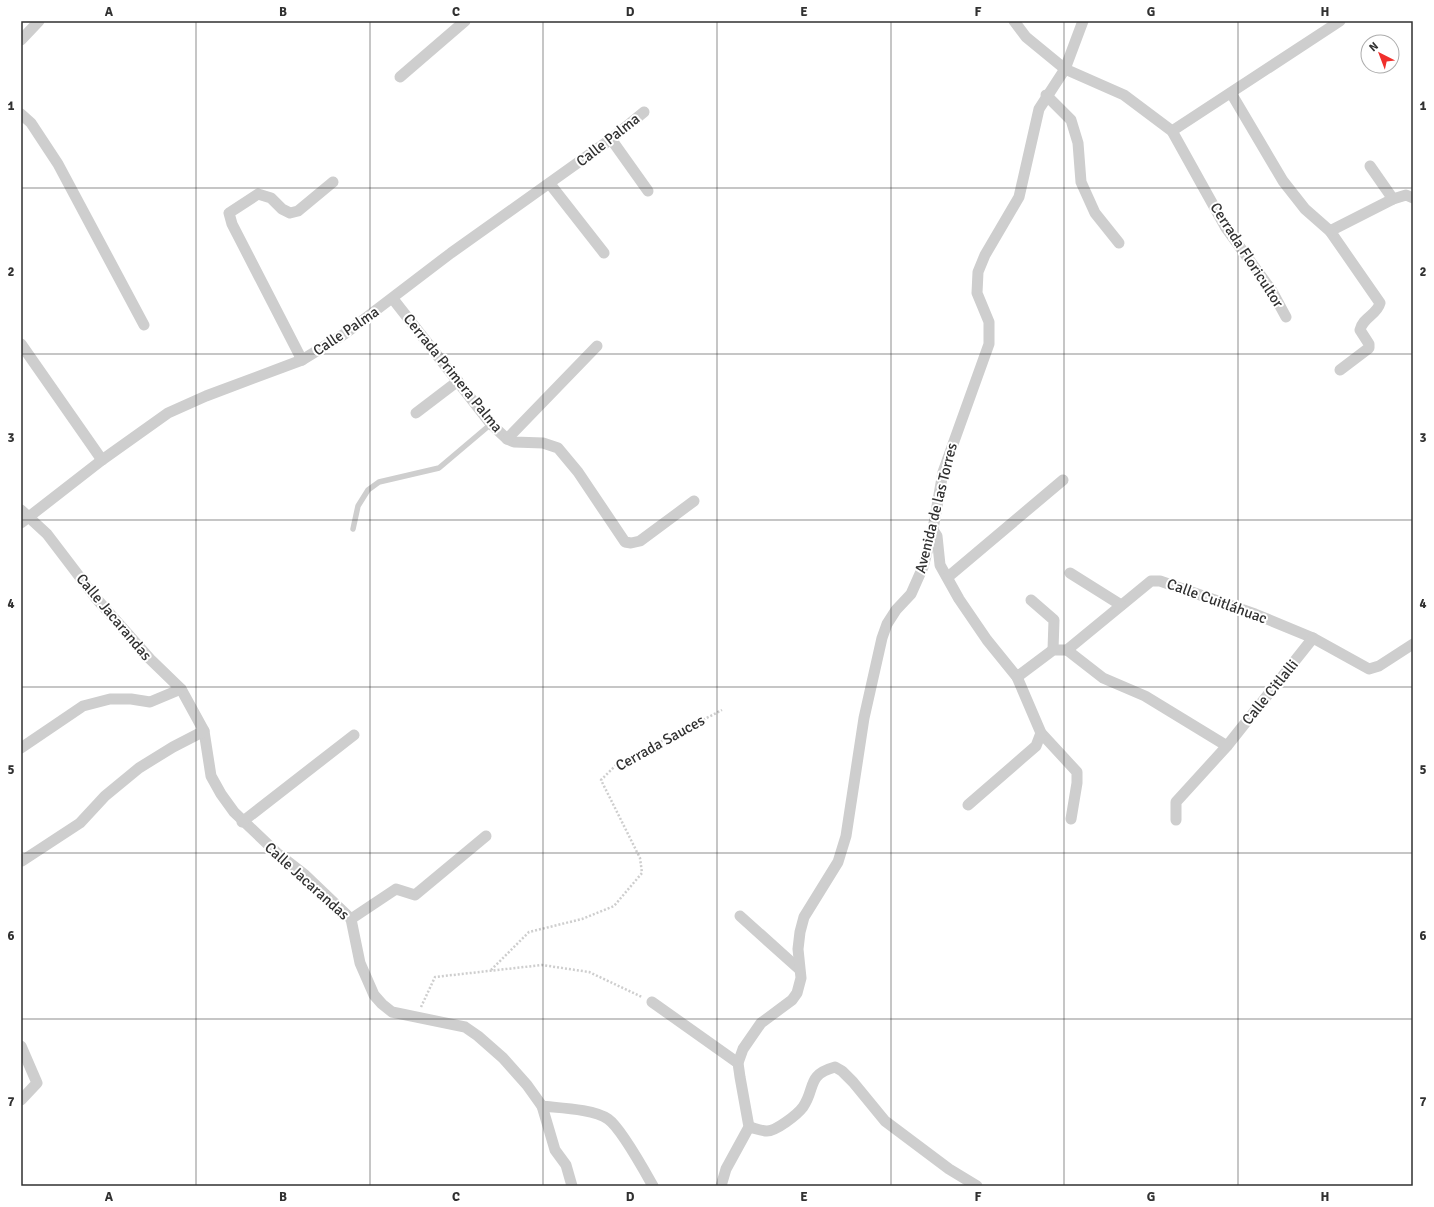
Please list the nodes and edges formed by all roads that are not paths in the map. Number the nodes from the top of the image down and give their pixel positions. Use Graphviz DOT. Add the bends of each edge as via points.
graph roads {
  1 [pos="39,21"];
  2 [pos="465,21"];
  3 [pos="1014,21"];
  4 [pos="1083,21"];
  5 [pos="1340,21"];
  6 [pos="21,40"];
  7 [pos="1065,69"];
  8 [pos="400,77"];
  9 [pos="1231,93"];
  10 [pos="1046,95"];
  11 [pos="644,112"];
  12 [pos="21,114"];
  13 [pos="1172,131"];
  14 [pos="611,139"];
  15 [pos="1370,166"];
  16 [pos="333,182"];
  17 [pos="550,184"];
  18 [pos="648,191"];
  19 [pos="1413,198"];
  20 [pos="1392,199"];
  21 [pos="1330,231"];
  22 [pos="1119,243"];
  23 [pos="604,252"];
  24 [pos="393,298"];
  25 [pos="1286,317"];
  26 [pos="144,325"];
  27 [pos="21,344"];
  28 [pos="597,346"];
  29 [pos="302,360"];
  30 [pos="1340,370"];
  31 [pos="458,381"];
  32 [pos="416,413"];
  33 [pos="491,424"];
  34 [pos="507,439"];
  35 [pos="102,460"];
  36 [pos="1063,480"];
  37 [pos="694,501"];
  38 [pos="23,516"];
  39 [pos="352,529"];
  40 [pos="933,529"];
  41 [pos="1070,573"];
  42 [pos="948,577"];
  43 [pos="1031,600"];
  44 [pos="1121,606"];
  45 [pos="1313,638"];
  46 [pos="1413,644"];
  47 [pos="1053,650"];
  48 [pos="1067,650"];
  49 [pos="1017,676"];
  50 [pos="181,689"];
  51 [pos="204,731"];
  52 [pos="1041,733"];
  53 [pos="354,735"];
  54 [pos="1227,746"];
  55 [pos="21,748"];
  56 [pos="968,805"];
  57 [pos="1071,819"];
  58 [pos="1176,820"];
  59 [pos="242,822"];
  60 [pos="486,836"];
  61 [pos="22,862"];
  62 [pos="740,916"];
  63 [pos="351,919"];
  64 [pos="799,970"];
  65 [pos="652,1002"];
  66 [pos="22,1053"];
  67 [pos="738,1063"];
  68 [pos="21,1100"];
  69 [pos="542,1106"];
  70 [pos="749,1127"];
  71 [pos="572,1186"];
  72 [pos="653,1186"];
  73 [pos="721,1186"];
  74 [pos="977,1186"];
  1 -- 6 [label="street"];
  2 -- 8 [label="street"];
  3 -- 7 [label="street" via="1026,37"];
  4 -- 7 [label="street, Avenida de las Torres"];
  5 -- 9 [label="street"];
  7 -- 10 [label="street, Avenida de las Torres"];
  7 -- 13 [label="street" via="1124,95"];
  9 -- 13 [label="street"];
  9 -- 21 [label="street" via="1283,181 1305,209"];
  10 -- 22 [label="street" via="1071,120 1078,143 1081,182 1095,213"];
  10 -- 40 [label="street, Avenida de las Torres" via="1039,109 1019,197 978,272 977,293 989,322 988,344 944,466"];
  11 -- 14 [label="street, Calle Palma"];
  12 -- 26 [label="street" via="31,123 58,164"];
  13 -- 25 [label="street, Cerrada Floricultor" via="1226,228 1272,291"];
  14 -- 17 [label="street, Calle Palma"];
  14 -- 18 [label="street"];
  15 -- 20 [label="street"];
  16 -- 29 [label="street" via="298,211 290,213 282,210 271,198 258,194 229,213 232,224"];
  17 -- 23 [label="street"];
  17 -- 24 [label="street, Calle Palma"];
  19 -- 20 [label="street" via="1406,195"];
  20 -- 21 [label="street"];
  21 -- 30 [label="street" via="1380,303 1379,308 1362,322 1360,330 1369,348"];
  24 -- 29 [label="street, Calle Palma" via="346,333"];
  24 -- 31 [label="street, Cerrada Primera Palma"];
  27 -- 35 [label="street"];
  28 -- 34 [label="street"];
  29 -- 35 [label="street, Calle Palma" via="168,413"];
  31 -- 32 [label="street"];
  31 -- 33 [label="street, Cerrada Primera Palma"];
  33 -- 34 [label="street, Cerrada Primera Palma"];
  33 -- 39 [label="lane" via="439,468 379,482 368,490 358,506"];
  34 -- 37 [label="street, Cerrada Primera Palma" via="514,442 543,442 558,448 578,472 625,542 640,541"];
  35 -- 38 [label="street, Calle Palma"];
  36 -- 42 [label="street"];
  38 -- 50 [label="street, Calle Jacarandas" via="47,534 95,597 163,674"];
  40 -- 42 [label="street" via="937,536 940,565"];
  40 -- 64 [label="street, Avenida de las Torres" via="917,584 896,610 882,638 864,718 846,836 838,862 804,917 798,949"];
  41 -- 44 [label="street"];
  42 -- 49 [label="street" via="967,610"];
  43 -- 47 [label="street" via="1054,620"];
  44 -- 45 [label="street, Calle Cuitláhuac" via="1151,581 1160,580"];
  44 -- 48 [label="street, Calle Cuitláhuac"];
  45 -- 46 [label="street, Calle Cuitláhuac" via="1369,669 1379,666"];
  45 -- 54 [label="street, Calle Citlalli"];
  47 -- 48 [label="street"];
  47 -- 49 [label="street"];
  48 -- 54 [label="street" via="1103,678 1145,696"];
  49 -- 52 [label="street"];
  50 -- 51 [label="street, Calle Jacarandas"];
  50 -- 55 [label="street" via="150,702 110,699 83,706"];
  51 -- 59 [label="street, Calle Jacarandas" via="211,776"];
  51 -- 61 [label="street" via="139,768 105,796 80,823"];
  52 -- 56 [label="street" via="1036,746"];
  52 -- 57 [label="street" via="1077,772"];
  53 -- 59 [label="street"];
  54 -- 58 [label="street, Calle Citlalli" via="1176,802"];
  59 -- 63 [label="street, Calle Jacarandas" via="304,874"];
  60 -- 63 [label="street" via="415,895 396,889"];
  62 -- 64 [label="street"];
  63 -- 69 [label="street, Calle Jacarandas" via="360,963 374,995 382,1004 392,1012 458,1026 478,1036 527,1085"];
  64 -- 67 [label="street, Avenida de las Torres" via="801,978 797,993 792,1000 761,1023 743,1049"];
  65 -- 67 [label="street"];
  66 -- 68 [label="street" via="37,1083"];
  67 -- 70 [label="street"];
  69 -- 71 [label="street, Calle Jacarandas" via="555,1150 566,1165"];
  69 -- 72 [label="street" via="608,1118 618,1128"];
  70 -- 73 [label="street" via="726,1169"];
  70 -- 74 [label="street" via="768,1131 785,1123 802,1107 817,1076 823,1070 835,1067 854,1082 885,1121 949,1169"];
}
